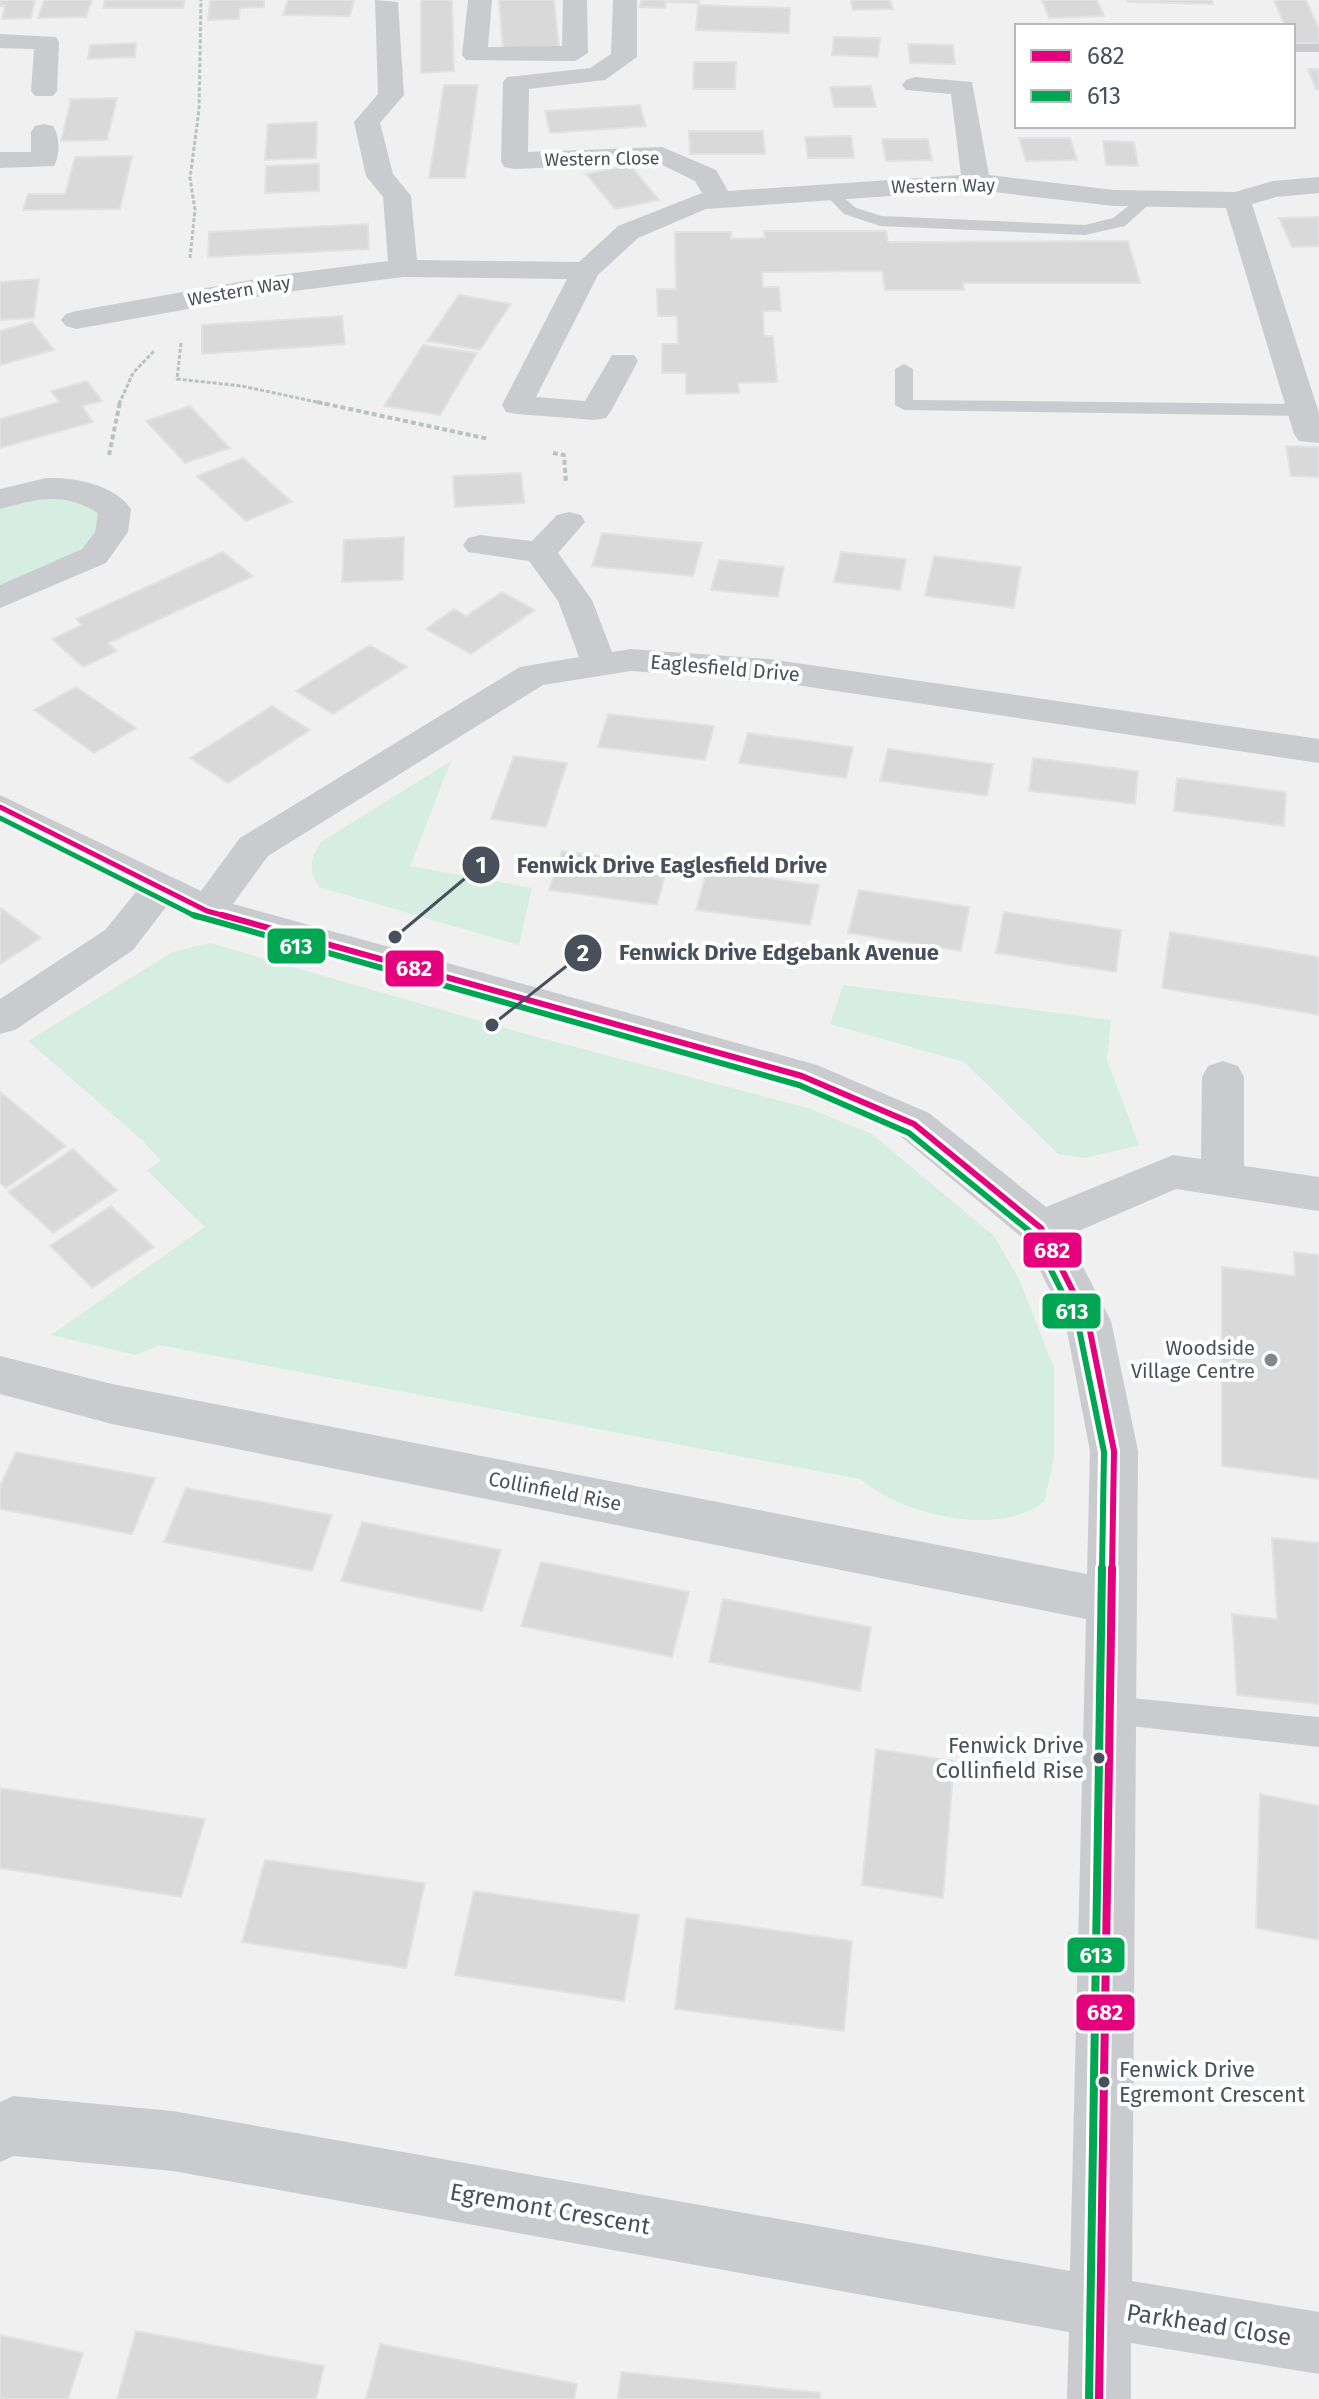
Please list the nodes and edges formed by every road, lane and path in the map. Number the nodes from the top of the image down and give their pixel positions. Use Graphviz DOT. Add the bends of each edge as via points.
graph roads {
  1 [pos="201,0"];
  2 [pos="480,0"];
  3 [pos="575,0"];
  4 [pos="625,0"];
  5 [pos="386,2"];
  6 [pos="0,41"];
  7 [pos="1295,48"];
  8 [pos="1319,48"];
  9 [pos="915,85"];
  10 [pos="44,91"];
  11 [pos="44,132"];
  12 [pos="0,160"];
  13 [pos="976,182"];
  14 [pos="1319,185"];
  15 [pos="829,190"];
  16 [pos="1147,199"];
  17 [pos="720,200"];
  18 [pos="1237,200"];
  19 [pos="403,268"];
  20 [pos="586,271"];
  21 [pos="184,314"];
  22 [pos="76,320"];
  23 [pos="623,361"];
  24 [pos="904,369"];
  25 [pos="1311,422"];
  26 [pos="502,442"];
  27 [pos="548,452"];
  28 [pos="89,491"];
  29 [pos="0,499"];
  30 [pos="569,522"];
  31 [pos="480,545"];
  32 [pos="540,552"];
  33 [pos="0,598"];
  34 [pos="599,665"];
  35 [pos="1319,751"];
  36 [pos="0,807"];
  37 [pos="161,887"];
  38 [pos="207,911"];
  39 [pos="0,1019"];
  40 [pos="1223,1077"];
  41 [pos="1222,1179"];
  42 [pos="1319,1194"];
  43 [pos="1041,1228"];
  44 [pos="0,1375"];
  45 [pos="1111,1601"];
  46 [pos="1112,1710"];
  47 [pos="1319,1732"];
  48 [pos="0,2132"];
  49 [pos="1100,2307"];
  50 [pos="1319,2343"];
  51 [pos="1099,2399"];
  1 -- 21 [label="path" via="199,110 190,178 195,210"];
  2 -- 3 [label="street" via="475,55 575,53"];
  4 -- 17 [label="street, Western Close" via="624,57 596,75 516,82 514,161 662,155 706,176"];
  5 -- 19 [label="street" via="391,95 367,122 380,176 397,196"];
  6 -- 10 [label="street" via="47,42"];
  7 -- 8 [label="lane"];
  9 -- 13 [label="street" via="963,87"];
  11 -- 12 [label="street" via="44,160"];
  13 -- 15 [label="street, Western Way"];
  13 -- 16 [label="street, Western Way"];
  14 -- 18 [label="street, Western Way" via="1273,189"];
  15 -- 16 [label="lane" via="850,211 880,221 1085,230 1119,222"];
  15 -- 17 [label="street, Western Way"];
  16 -- 18 [label="street, Western Way"];
  17 -- 20 [label="street, Western Way" via="701,201 628,232"];
  18 -- 25 [label="street"];
  19 -- 20 [label="street, Western Way"];
  19 -- 21 [label="street, Western Way"];
  20 -- 23 [label="street, Western Way" via="517,405 595,411"];
  21 -- 22 [label="street, Western Way"];
  21 -- 26 [label="path" via="177,379 242,386"];
  21 -- 28 [label="path" via="138,363 117,402 105,481"];
  24 -- 25 [label="lane" via="904,405"];
  27 -- 30 [label="path" via="564,455"];
  28 -- 29 [label="street" via="44,486"];
  28 -- 33 [label="street" via="115,509 111,532 94,556"];
  30 -- 32 [label="street"];
  31 -- 32 [label="street"];
  32 -- 34 [label="street" via="575,600"];
  34 -- 35 [label="street, Eaglesfield Drive" via="631,660 769,670"];
  34 -- 38 [label="street, Eaglesfield Drive" via="533,675 254,847"];
  36 -- 37 [label="street"];
  37 -- 38 [label="street"];
  37 -- 39 [label="street" via="119,940"];
  38 -- 43 [label="street" via="802,1076 914,1124"];
  40 -- 41 [label="street"];
  41 -- 42 [label="street"];
  41 -- 43 [label="street" via="1173,1172"];
  43 -- 45 [label="street" via="1088,1321 1114,1451"];
  44 -- 45 [label="street, Collinfield Rise" via="112,1404"];
  45 -- 46 [label="street"];
  46 -- 47 [label="lane"];
  46 -- 49 [label="street"];
  48 -- 49 [label="street, Egremont Crescent" via="13,2126 173,2141"];
  49 -- 50 [label="street, Parkhead Close"];
  49 -- 51 [label="street"];
}
